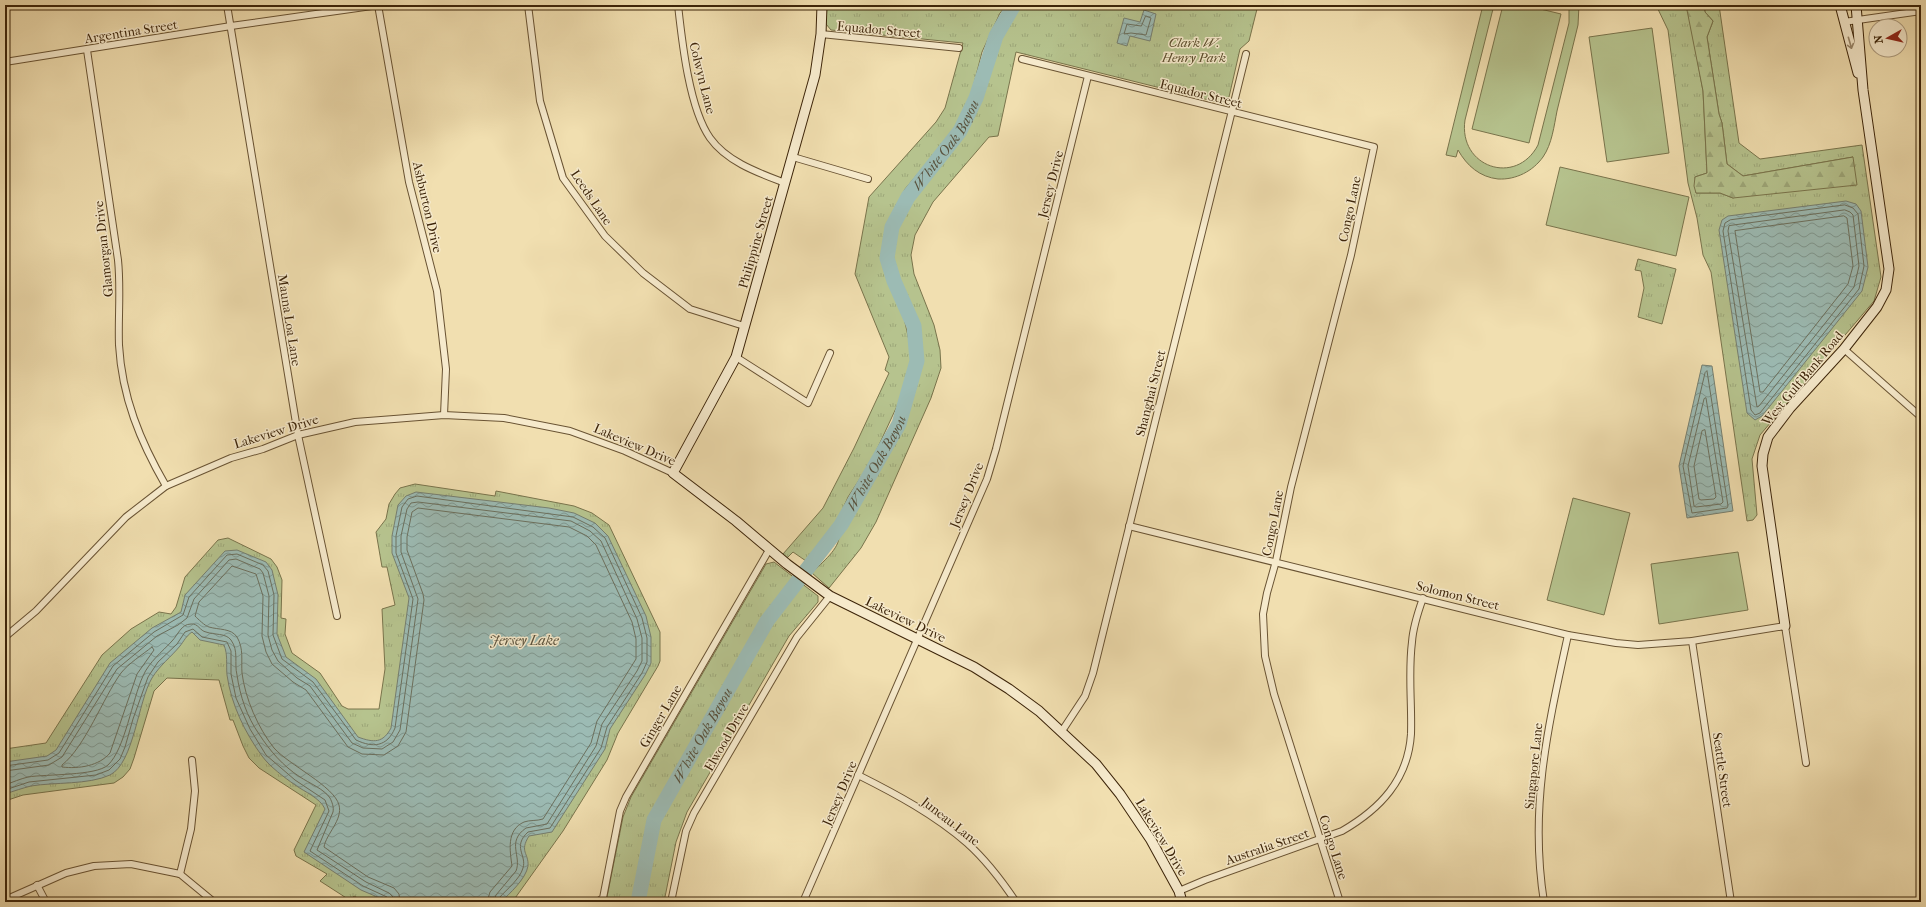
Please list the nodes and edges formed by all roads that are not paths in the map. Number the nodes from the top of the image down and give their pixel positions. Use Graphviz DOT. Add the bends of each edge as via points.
graph roads {
  1 [pos="227,5"];
  2 [pos="379,5"];
  3 [pos="528,5"];
  4 [pos="678,5"];
  5 [pos="822,5"];
  6 [pos="1840,5"];
  7 [pos="1856,5"];
  8 [pos="1921,11"];
  9 [pos="1858,20"];
  10 [pos="1844,22"];
  11 [pos="230,26"];
  12 [pos="821,34"];
  13 [pos="958,48"];
  14 [pos="87,50"];
  15 [pos="1246,54"];
  16 [pos="1022,59"];
  17 [pos="5,62"];
  18 [pos="1088,76"];
  19 [pos="1863,90"];
  20 [pos="1231,111"];
  21 [pos="1374,147"];
  22 [pos="793,157"];
  23 [pos="868,179"];
  24 [pos="785,183"];
  25 [pos="744,326"];
  26 [pos="1844,348"];
  27 [pos="830,353"];
  28 [pos="736,357"];
  29 [pos="444,415"];
  30 [pos="1921,417"];
  31 [pos="298,435"];
  32 [pos="673,472"];
  33 [pos="166,486"];
  34 [pos="1129,526"];
  35 [pos="769,550"];
  36 [pos="1276,561"];
  37 [pos="830,596"];
  38 [pos="1423,598"];
  39 [pos="338,616"];
  40 [pos="1785,626"];
  41 [pos="1568,635"];
  42 [pos="5,637"];
  43 [pos="916,640"];
  44 [pos="1692,641"];
  45 [pos="1062,731"];
  46 [pos="192,760"];
  47 [pos="1806,763"];
  48 [pos="858,775"];
  49 [pos="1319,840"];
  50 [pos="180,874"];
  51 [pos="37,885"];
  52 [pos="1179,891"];
  53 [pos="5,900"];
  54 [pos="46,902"];
  55 [pos="214,902"];
  56 [pos="597,902"];
  57 [pos="671,902"];
  58 [pos="803,902"];
  59 [pos="1016,902"];
  60 [pos="1182,902"];
  61 [pos="1340,902"];
  62 [pos="1544,902"];
  63 [pos="1731,902"];
  1 -- 11 [label="street, Mauna Loa Lane"];
  2 -- 11 [label="street, Argentina Street"];
  2 -- 29 [label="street, Ashburton Drive" via="409,182 437,291 446,369"];
  3 -- 25 [label="street, Leeds Lane" via="540,101 563,178 605,236 642,273 690,308"];
  4 -- 24 [label="street, Colwyn Lane" via="683,49 698,113 710,138 728,156 751,170"];
  5 -- 12 [label="street, Philippine Street"];
  6 -- 10 [label="street, West Gulf Bank Road"];
  7 -- 9 [label="street, West Gulf Bank Road"];
  8 -- 9 [label="street"];
  9 -- 10 [label="street"];
  9 -- 19 [label="street, West Gulf Bank Road"];
  10 -- 19 [label="street, West Gulf Bank Road, one-way"];
  11 -- 14 [label="street, Argentina Street"];
  11 -- 31 [label="street, Mauna Loa Lane"];
  12 -- 13 [label="street, Equador Street"];
  12 -- 22 [label="street, Philippine Street" via="815,75"];
  14 -- 17 [label="street, Argentina Street"];
  14 -- 33 [label="street, Glamorgan Drive" via="118,260 119,344 124,388 138,432"];
  15 -- 20 [label="street, Shanghai Street"];
  16 -- 18 [label="street, Equador Street"];
  18 -- 20 [label="street, Equador Street"];
  18 -- 43 [label="street, Jersey Drive" via="996,449 986,479"];
  19 -- 26 [label="street, West Gulf Bank Road" via="1889,269 1886,290 1877,307"];
  20 -- 21 [label="street, Equador Street"];
  20 -- 34 [label="street, Shanghai Street"];
  21 -- 36 [label="street, Congo Lane" via="1351,255 1291,486"];
  22 -- 23 [label="street"];
  22 -- 24 [label="street, Philippine Street"];
  24 -- 25 [label="street, Philippine Street"];
  25 -- 28 [label="street, Philippine Street"];
  26 -- 30 [label="street"];
  26 -- 40 [label="street, West Gulf Bank Road" via="1790,408 1768,438 1763,454 1762,466"];
  27 -- 28 [label="street" via="808,403"];
  28 -- 32 [label="street, Philippine Street"];
  29 -- 31 [label="street, Lakeview Drive" via="355,422"];
  29 -- 32 [label="street, Lakeview Drive" via="504,418 570,431"];
  31 -- 33 [label="street, Lakeview Drive" via="231,458"];
  31 -- 39 [label="street, Mauna Loa Lane"];
  32 -- 35 [label="street, Lakeview Drive"];
  33 -- 42 [label="street, Lakeview Drive" via="126,517 36,611"];
  34 -- 36 [label="street, Solomon Street"];
  34 -- 45 [label="street, Shanghai Street" via="1086,696"];
  35 -- 37 [label="street, Lakeview Drive"];
  35 -- 56 [label="street, Ginger Lane" via="626,797 620,811 603,898"];
  36 -- 38 [label="street, Solomon Street"];
  36 -- 49 [label="street, Congo Lane" via="1263,614 1265,656 1274,694"];
  37 -- 43 [label="street, Lakeview Drive"];
  37 -- 57 [label="street, Elwood Drive" via="796,637 694,814 686,831"];
  38 -- 41 [label="street, Solomon Street"];
  38 -- 49 [label="street, Australia Street" via="1412,642 1411,735 1401,771 1392,789 1376,809 1342,831"];
  40 -- 44 [label="street, Solomon Street"];
  40 -- 47 [label="street, West Gulf Bank Road"];
  41 -- 44 [label="street, Solomon Street" via="1638,645"];
  41 -- 62 [label="street, Singapore Lane" via="1543,755 1538,836"];
  43 -- 45 [label="street, Lakeview Drive" via="961,661 1009,689"];
  43 -- 48 [label="street, Jersey Drive"];
  44 -- 63 [label="street, Seattle Street"];
  45 -- 52 [label="street, Lakeview Drive" via="1096,764 1120,794 1152,840"];
  46 -- 50 [label="street" via="195,791 191,829"];
  48 -- 58 [label="street, Jersey Drive"];
  48 -- 59 [label="street, Juneau Lane" via="927,813 968,844"];
  49 -- 52 [label="street, Australia Street"];
  49 -- 61 [label="street, Congo Lane"];
  50 -- 51 [label="street" via="131,864 94,866 66,873"];
  50 -- 55 [label="street"];
  51 -- 53 [label="street"];
  51 -- 54 [label="street"];
  52 -- 60 [label="street, Lakeview Drive"];
}
